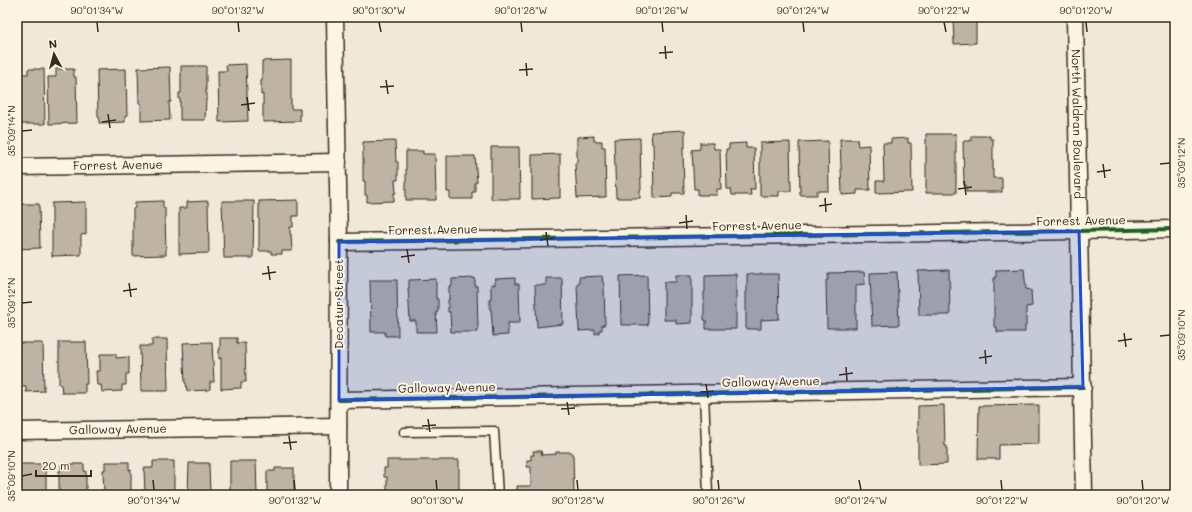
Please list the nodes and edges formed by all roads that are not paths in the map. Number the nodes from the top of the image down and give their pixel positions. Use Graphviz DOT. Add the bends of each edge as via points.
graph roads {
  1 [pos="335,17"];
  2 [pos="1075,17"];
  3 [pos="338,162"];
  4 [pos="17,167"];
  5 [pos="1175,228"];
  6 [pos="1079,231"];
  7 [pos="339,242"];
  8 [pos="1083,387"];
  9 [pos="704,393"];
  10 [pos="339,400"];
  11 [pos="338,426"];
  12 [pos="17,431"];
  13 [pos="404,432"];
  14 [pos="338,495"];
  15 [pos="498,495"];
  16 [pos="708,495"];
  17 [pos="1084,495"];
  1 -- 3 [label="street, Decatur Street"];
  2 -- 6 [label="street, North Waldran Boulevard"];
  3 -- 4 [label="street, Forrest Avenue"];
  3 -- 7 [label="street, Decatur Street"];
  5 -- 6 [label="street, Forrest Avenue"];
  6 -- 7 [label="street, Forrest Avenue"];
  6 -- 8 [label="street, North Waldran Boulevard"];
  7 -- 10 [label="street, Decatur Street"];
  8 -- 9 [label="street, Galloway Avenue"];
  8 -- 17 [label="street, North Waldran Boulevard"];
  9 -- 10 [label="street, Galloway Avenue"];
  9 -- 16 [label="lane"];
  10 -- 11 [label="street, Decatur Street"];
  11 -- 12 [label="street, Galloway Avenue"];
  11 -- 14 [label="street, Decatur Street"];
  13 -- 15 [label="lane" via="494,431"];
}
